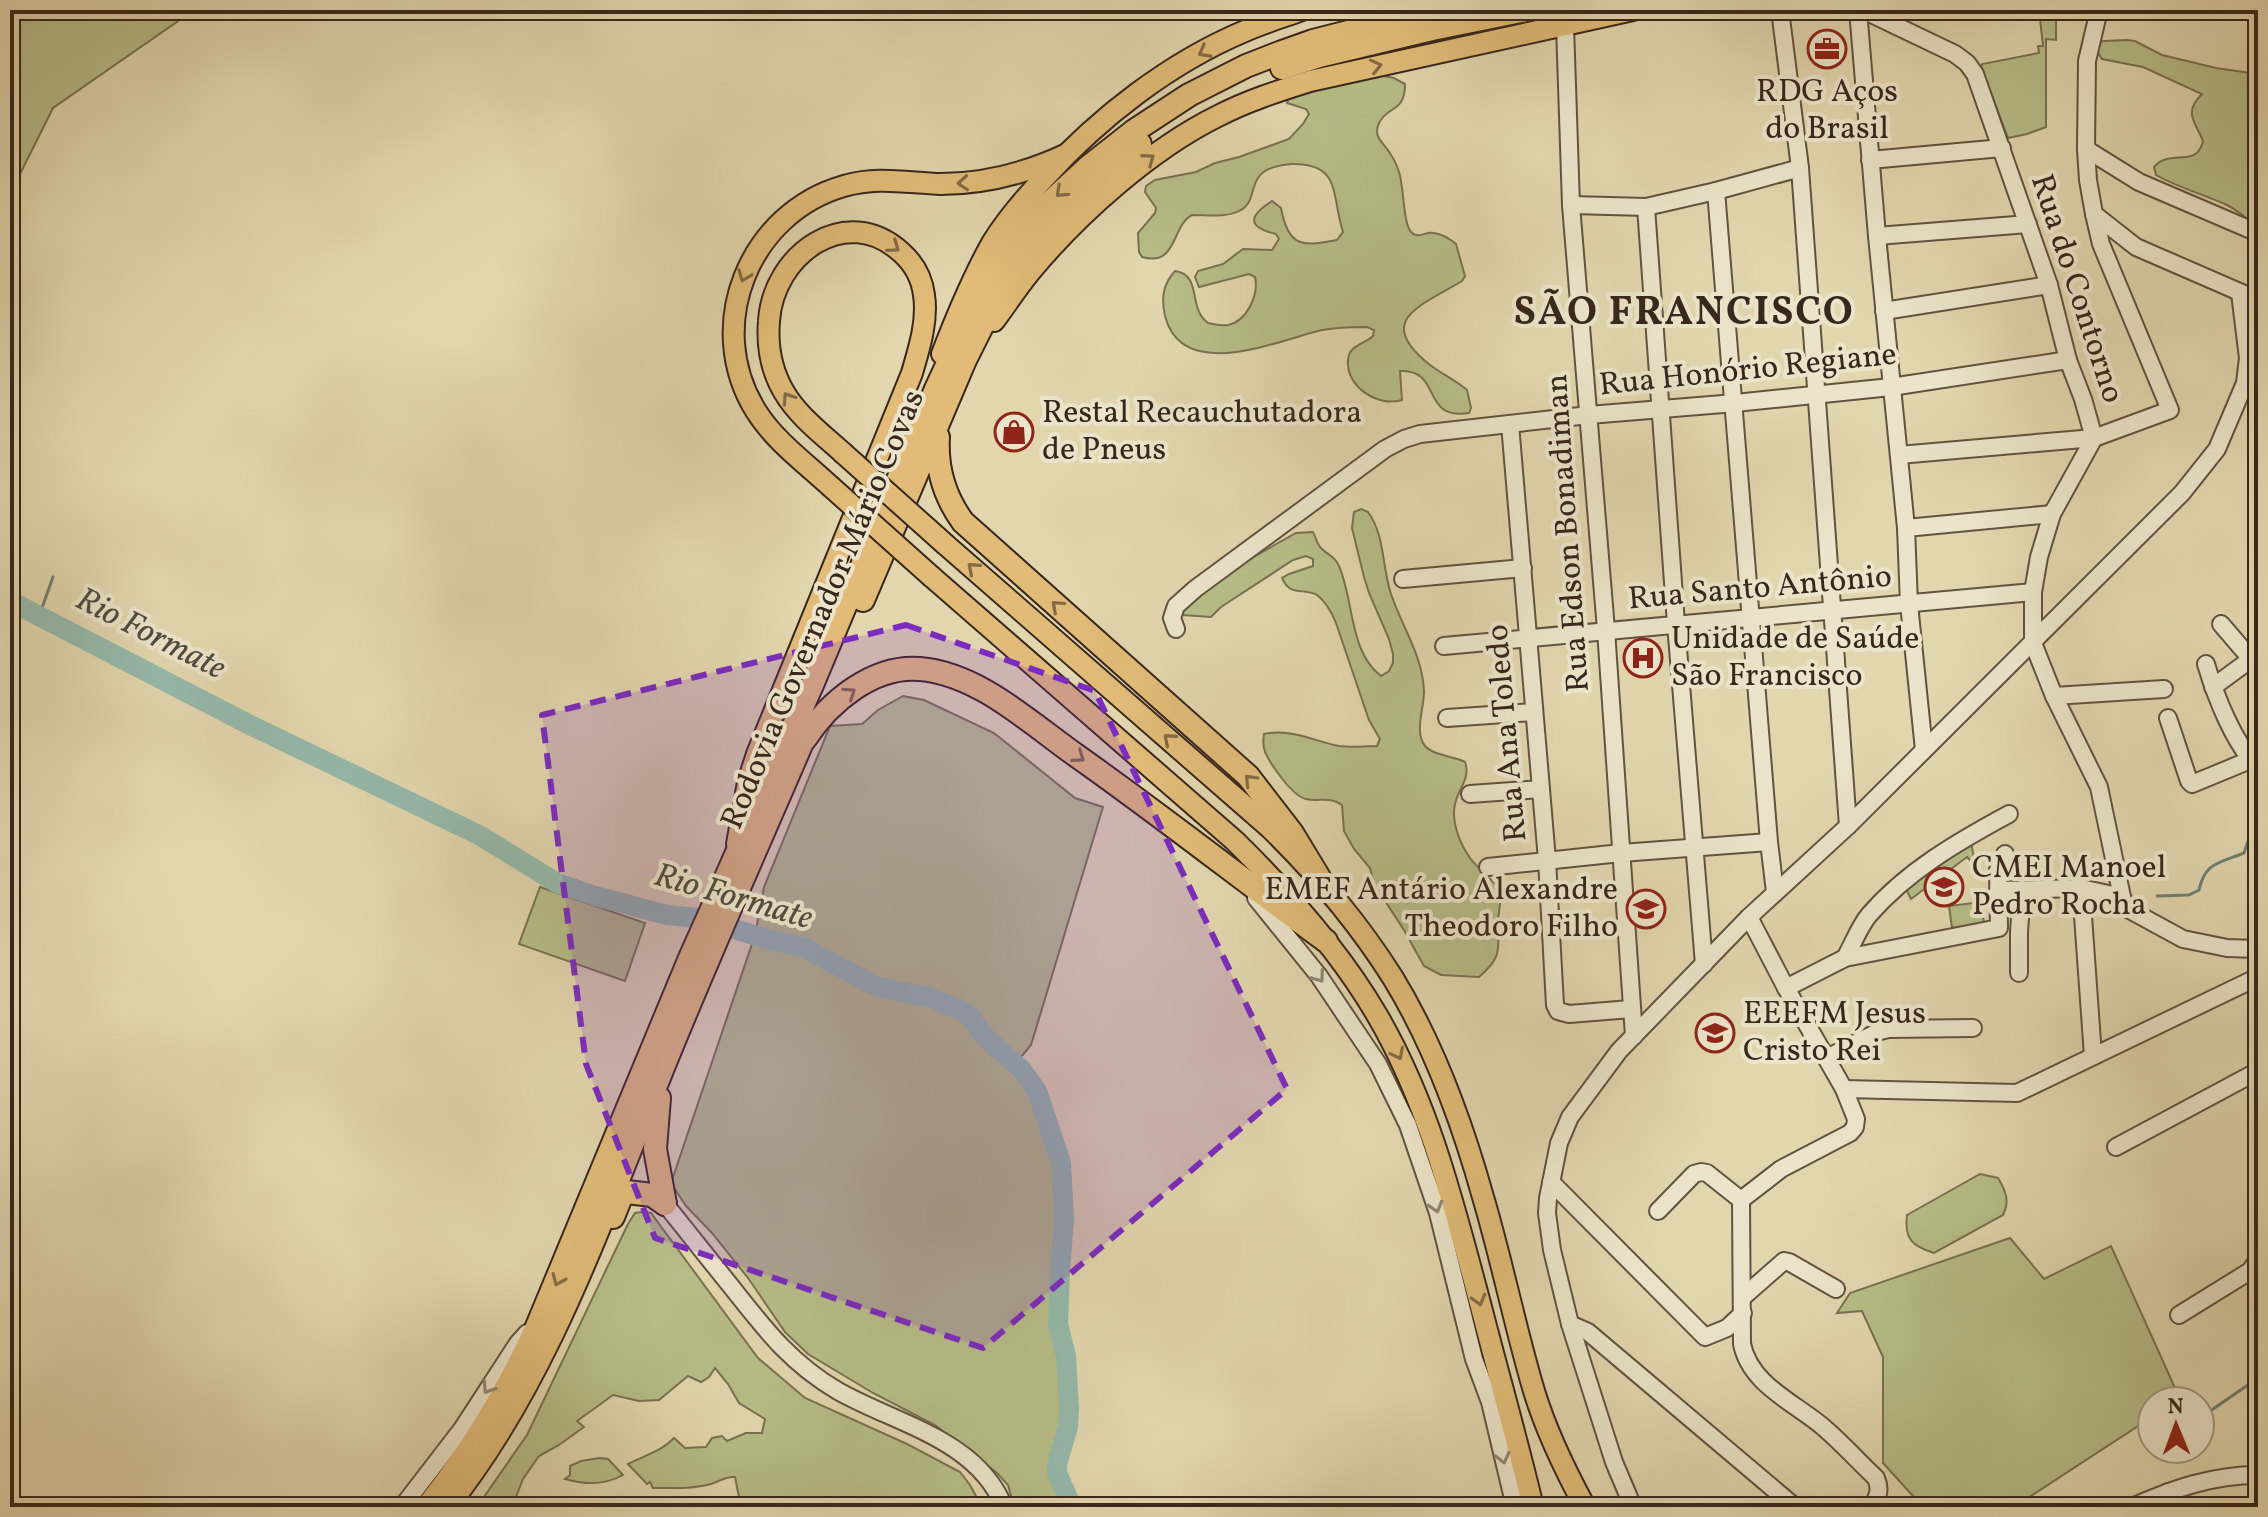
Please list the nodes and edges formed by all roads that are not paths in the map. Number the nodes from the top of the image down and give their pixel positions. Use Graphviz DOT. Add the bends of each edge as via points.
graph roads {
  1 [pos="1302,10"];
  2 [pos="1467,10"];
  3 [pos="1481,10"];
  4 [pos="1522,10"];
  5 [pos="1633,10"];
  6 [pos="1780,10"];
  7 [pos="1860,10"];
  8 [pos="2099,10"];
  9 [pos="1431,17"];
  10 [pos="1565,26"];
  11 [pos="1520,34"];
  12 [pos="1442,51"];
  13 [pos="2002,148"];
  14 [pos="2086,149"];
  15 [pos="1065,155"];
  16 [pos="1870,160"];
  17 [pos="1800,168"];
  18 [pos="1716,191"];
  19 [pos="1571,205"];
  20 [pos="1646,207"];
  21 [pos="2094,214"];
  22 [pos="2028,224"];
  23 [pos="2258,233"];
  24 [pos="1877,236"];
  25 [pos="2049,285"];
  26 [pos="2240,293"];
  27 [pos="2258,300"];
  28 [pos="1884,311"];
  29 [pos="2248,358"];
  30 [pos="965,360"];
  31 [pos="2068,360"];
  32 [pos="2258,373"];
  33 [pos="1891,387"];
  34 [pos="936,389"];
  35 [pos="1816,395"];
  36 [pos="1735,403"];
  37 [pos="1662,409"];
  38 [pos="944,412"];
  39 [pos="1589,415"];
  40 [pos="1510,424"];
  41 [pos="2094,438"];
  42 [pos="1899,455"];
  43 [pos="2052,514"];
  44 [pos="1906,528"];
  45 [pos="1523,568"];
  46 [pos="1403,579"];
  47 [pos="2033,592"];
  48 [pos="1909,604"];
  49 [pos="1832,611"];
  50 [pos="1751,618"];
  51 [pos="1676,624"];
  52 [pos="2221,624"];
  53 [pos="1176,629"];
  54 [pos="1606,630"];
  55 [pos="1528,638"];
  56 [pos="2033,643"];
  57 [pos="1444,646"];
  58 [pos="2255,656"];
  59 [pos="2206,664"];
  60 [pos="2213,687"];
  61 [pos="2164,689"];
  62 [pos="2054,696"];
  63 [pos="1534,712"];
  64 [pos="1447,718"];
  65 [pos="2168,718"];
  66 [pos="799,750"];
  67 [pos="1924,750"];
  68 [pos="2254,764"];
  69 [pos="1541,789"];
  70 [pos="1470,794"];
  71 [pos="2009,814"];
  72 [pos="1848,826"];
  73 [pos="1769,842"];
  74 [pos="1695,847"];
  75 [pos="1621,853"];
  76 [pos="1213,854"];
  77 [pos="2005,854"];
  78 [pos="735,856"];
  79 [pos="1547,860"];
  80 [pos="1488,867"];
  81 [pos="732,884"];
  82 [pos="2081,888"];
  83 [pos="1326,889"];
  84 [pos="2022,889"];
  85 [pos="1998,890"];
  86 [pos="1775,892"];
  87 [pos="2122,897"];
  88 [pos="1749,917"];
  89 [pos="1999,928"];
  90 [pos="2019,932"];
  91 [pos="1326,941"];
  92 [pos="2258,949"];
  93 [pos="1845,958"];
  94 [pos="697,963"];
  95 [pos="1704,964"];
  96 [pos="2019,973"];
  97 [pos="2258,977"];
  98 [pos="1786,988"];
  99 [pos="1631,1009"];
  100 [pos="1973,1028"];
  101 [pos="1634,1036"];
  102 [pos="2093,1056"];
  103 [pos="1827,1058"];
  104 [pos="662,1068"];
  105 [pos="2258,1071"];
  106 [pos="1844,1089"];
  107 [pos="2116,1147"];
  108 [pos="1551,1182"];
  109 [pos="1741,1200"];
  110 [pos="665,1204"];
  111 [pos="1658,1211"];
  112 [pos="2258,1260"];
  113 [pos="1836,1289"];
  114 [pos="1743,1305"];
  115 [pos="2179,1315"];
  116 [pos="1570,1324"];
  117 [pos="536,1329"];
  118 [pos="530,1378"];
  119 [pos="2258,1475"];
  120 [pos="2162,1500"];
  121 [pos="402,1507"];
  122 [pos="427,1507"];
  123 [pos="446,1507"];
  124 [pos="1004,1507"];
  125 [pos="1515,1507"];
  126 [pos="1533,1507"];
  127 [pos="1585,1507"];
  128 [pos="1633,1507"];
  129 [pos="1795,1507"];
  130 [pos="1872,1507"];
  131 [pos="2132,1507"];
  1 -- 15 [label="main road, one-way" via="1244,32 1179,66"];
  2 -- 12 [label="main road" via="1460,37"];
  3 -- 11 [label="main road" via="1497,29"];
  4 -- 9 [label="highway, Rodovia Governador Mário Covas, bridge"];
  5 -- 10 [label="main road"];
  6 -- 17 [label="street"];
  7 -- 13 [label="street, Rua do Contorno" via="1967,63"];
  7 -- 16 [label="street"];
  8 -- 14 [label="street" via="2087,61"];
  9 -- 30 [label="highway, Rodovia Governador Mário Covas" via="1261,76 1191,110 1143,142 1024,257"];
  9 -- 34 [label="highway, Rodovia Governador Mário Covas, one-way" via="1313,41 1246,66 1134,131 1047,205 1009,249 977,301"];
  10 -- 11 [label="main road"];
  10 -- 19 [label="street, Rua Edson Bonadiman"];
  11 -- 12 [label="main road"];
  30 -- 12 [label="main road, one-way" via="1066,233 1145,161 1191,130 1258,98 1310,81"];
  13 -- 16 [label="street"];
  13 -- 22 [label="street, Rua do Contorno"];
  14 -- 21 [label="street"];
  14 -- 23 [label="street" via="2139,182"];
  15 -- 34 [label="main road" via="993,241 940,359"];
  15 -- 91 [label="main road, one-way, bridge" via="986,181 880,180 847,185 803,204 761,244 742,280 734,341 739,371 766,425 1235,841"];
  16 -- 24 [label="street"];
  17 -- 18 [label="street"];
  17 -- 35 [label="street"];
  18 -- 20 [label="street"];
  18 -- 36 [label="street"];
  19 -- 20 [label="street"];
  19 -- 39 [label="street, Rua Edson Bonadiman"];
  20 -- 37 [label="street"];
  21 -- 26 [label="street" via="2136,247"];
  21 -- 41 [label="street" via="2101,244 2170,410"];
  22 -- 24 [label="street"];
  22 -- 25 [label="street, Rua do Contorno"];
  24 -- 28 [label="street"];
  25 -- 28 [label="street, Rua Honório Regiane"];
  25 -- 31 [label="street, Rua do Contorno"];
  26 -- 27 [label="street"];
  26 -- 29 [label="street"];
  28 -- 33 [label="street"];
  29 -- 32 [label="street"];
  29 -- 56 [label="street" via="2245,383 2217,449 2182,493"];
  30 -- 38 [label="highway, Rodovia Governador Mário Covas"];
  31 -- 33 [label="street, Rua Honório Regiane"];
  31 -- 41 [label="street, Rua do Contorno"];
  33 -- 35 [label="street, Rua Honório Regiane"];
  33 -- 42 [label="street"];
  34 -- 78 [label="highway, Rodovia Governador Mário Covas"];
  35 -- 36 [label="street, Rua Honório Regiane"];
  35 -- 49 [label="street"];
  36 -- 37 [label="street, Rua Honório Regiane"];
  36 -- 50 [label="street"];
  37 -- 39 [label="street, Rua Honório Regiane"];
  37 -- 51 [label="street"];
  38 -- 66 [label="highway, Rodovia Governador Mário Covas"];
  83 -- 38 [label="highway, one-way" via="1248,776 963,522 949,500 938,464"];
  39 -- 40 [label="street, Rua Honório Regiane"];
  39 -- 54 [label="street, Rua Edson Bonadiman"];
  40 -- 45 [label="street, Rua Ana Toledo"];
  40 -- 53 [label="street, Rua Honório Regiane" via="1420,434 1385,449 1176,606"];
  41 -- 42 [label="street"];
  41 -- 43 [label="street, Rua do Contorno"];
  42 -- 44 [label="street"];
  43 -- 44 [label="street"];
  43 -- 47 [label="street, Rua do Contorno"];
  44 -- 48 [label="street"];
  45 -- 46 [label="street"];
  45 -- 55 [label="street, Rua Ana Toledo"];
  47 -- 48 [label="street, Rua Santo Antônio"];
  47 -- 56 [label="street, Rua do Contorno"];
  48 -- 49 [label="street, Rua Santo Antônio"];
  48 -- 67 [label="street"];
  49 -- 50 [label="street, Rua Santo Antônio"];
  49 -- 72 [label="street"];
  50 -- 51 [label="street, Rua Santo Antônio"];
  50 -- 73 [label="street"];
  51 -- 54 [label="street, Rua Santo Antônio"];
  51 -- 74 [label="street"];
  52 -- 58 [label="street"];
  54 -- 55 [label="street, Rua Santo Antônio"];
  54 -- 75 [label="street, Rua Edson Bonadiman"];
  55 -- 57 [label="street, Rua Santo Antônio"];
  55 -- 63 [label="street, Rua Ana Toledo"];
  56 -- 62 [label="street"];
  56 -- 67 [label="street"];
  58 -- 60 [label="street"];
  59 -- 60 [label="street"];
  60 -- 68 [label="street"];
  61 -- 62 [label="street"];
  62 -- 87 [label="street" via="2099,787"];
  63 -- 64 [label="street"];
  63 -- 69 [label="street, Rua Ana Toledo"];
  65 -- 68 [label="street" via="2192,784"];
  66 -- 76 [label="highway, one-way" via="827,711 865,683 905,669 946,674 994,697"];
  66 -- 81 [label="highway, Rodovia Governador Mário Covas"];
  67 -- 72 [label="street"];
  69 -- 70 [label="street"];
  69 -- 79 [label="street, Rua Ana Toledo"];
  71 -- 93 [label="street" via="1902,882 1867,917"];
  72 -- 86 [label="street"];
  73 -- 74 [label="street"];
  73 -- 86 [label="street"];
  74 -- 75 [label="street"];
  74 -- 95 [label="street"];
  75 -- 79 [label="street"];
  75 -- 99 [label="street, Rua Edson Bonadiman"];
  76 -- 91 [label="highway"];
  76 -- 125 [label="street, one-way" via="1267,909 1319,976 1378,1064 1408,1125 1438,1213"];
  77 -- 85 [label="street"];
  78 -- 81 [label="highway, Rodovia Governador Mário Covas"];
  83 -- 78 [label="main road, one-way, bridge" via="1262,820 946,545 843,453 784,393 768,330 774,291 803,251 822,239 853,233 892,245 914,267 925,296 922,335 912,373 751,770"];
  79 -- 80 [label="street"];
  79 -- 99 [label="street, Rua Ana Toledo" via="1558,1011"];
  81 -- 94 [label="highway, Rodovia Governador Mário Covas"];
  82 -- 84 [label="street"];
  82 -- 87 [label="street"];
  82 -- 102 [label="street"];
  83 -- 127 [label="main road" via="1394,980 1445,1085 1484,1197 1534,1391"];
  84 -- 85 [label="street"];
  84 -- 90 [label="street"];
  85 -- 89 [label="street"];
  86 -- 88 [label="street"];
  87 -- 92 [label="street" via="2126,908 2183,939"];
  88 -- 95 [label="street"];
  88 -- 98 [label="street"];
  89 -- 90 [label="street"];
  89 -- 93 [label="street"];
  90 -- 96 [label="street"];
  91 -- 126 [label="main road, one-way" via="1377,1014 1430,1127"];
  93 -- 98 [label="street"];
  94 -- 104 [label="highway, Rodovia Governador Mário Covas"];
  94 -- 117 [label="highway, Rodovia Governador Mário Covas, one-way"];
  95 -- 101 [label="street"];
  97 -- 102 [label="street"];
  98 -- 103 [label="street"];
  99 -- 101 [label="street, Rua Edson Bonadiman"];
  100 -- 103 [label="street" via="1889,1029"];
  101 -- 108 [label="street" via="1570,1117"];
  102 -- 106 [label="street" via="2017,1093"];
  103 -- 106 [label="street"];
  104 -- 110 [label="highway" via="655,1144"];
  104 -- 118 [label="highway, Rodovia Governador Mário Covas" via="567,1304"];
  105 -- 107 [label="street"];
  106 -- 109 [label="street" via="1856,1119 1850,1133 1781,1169"];
  108 -- 114 [label="street" via="1705,1337 1727,1328"];
  108 -- 116 [label="street" via="1547,1213"];
  109 -- 111 [label="street" via="1701,1172"];
  109 -- 114 [label="street"];
  110 -- 118 [label="highway" via="638,1192 621,1197 578,1297"];
  110 -- 124 [label="street" via="773,1339 808,1372 963,1454 990,1481"];
  112 -- 115 [label="street" via="2250,1271"];
  113 -- 114 [label="street" via="1784,1261"];
  114 -- 130 [label="street" via="1742,1344 1751,1368 1876,1478 1880,1487"];
  116 -- 128 [label="street"];
  116 -- 129 [label="street" via="1588,1332"];
  117 -- 121 [label="street, one-way" via="518,1343"];
  117 -- 122 [label="highway, Rodovia Governador Mário Covas" via="488,1419"];
  118 -- 123 [label="highway, Rodovia Governador Mário Covas"];
  119 -- 120 [label="street" via="2204,1480"];
  120 -- 131 [label="street"];
}
